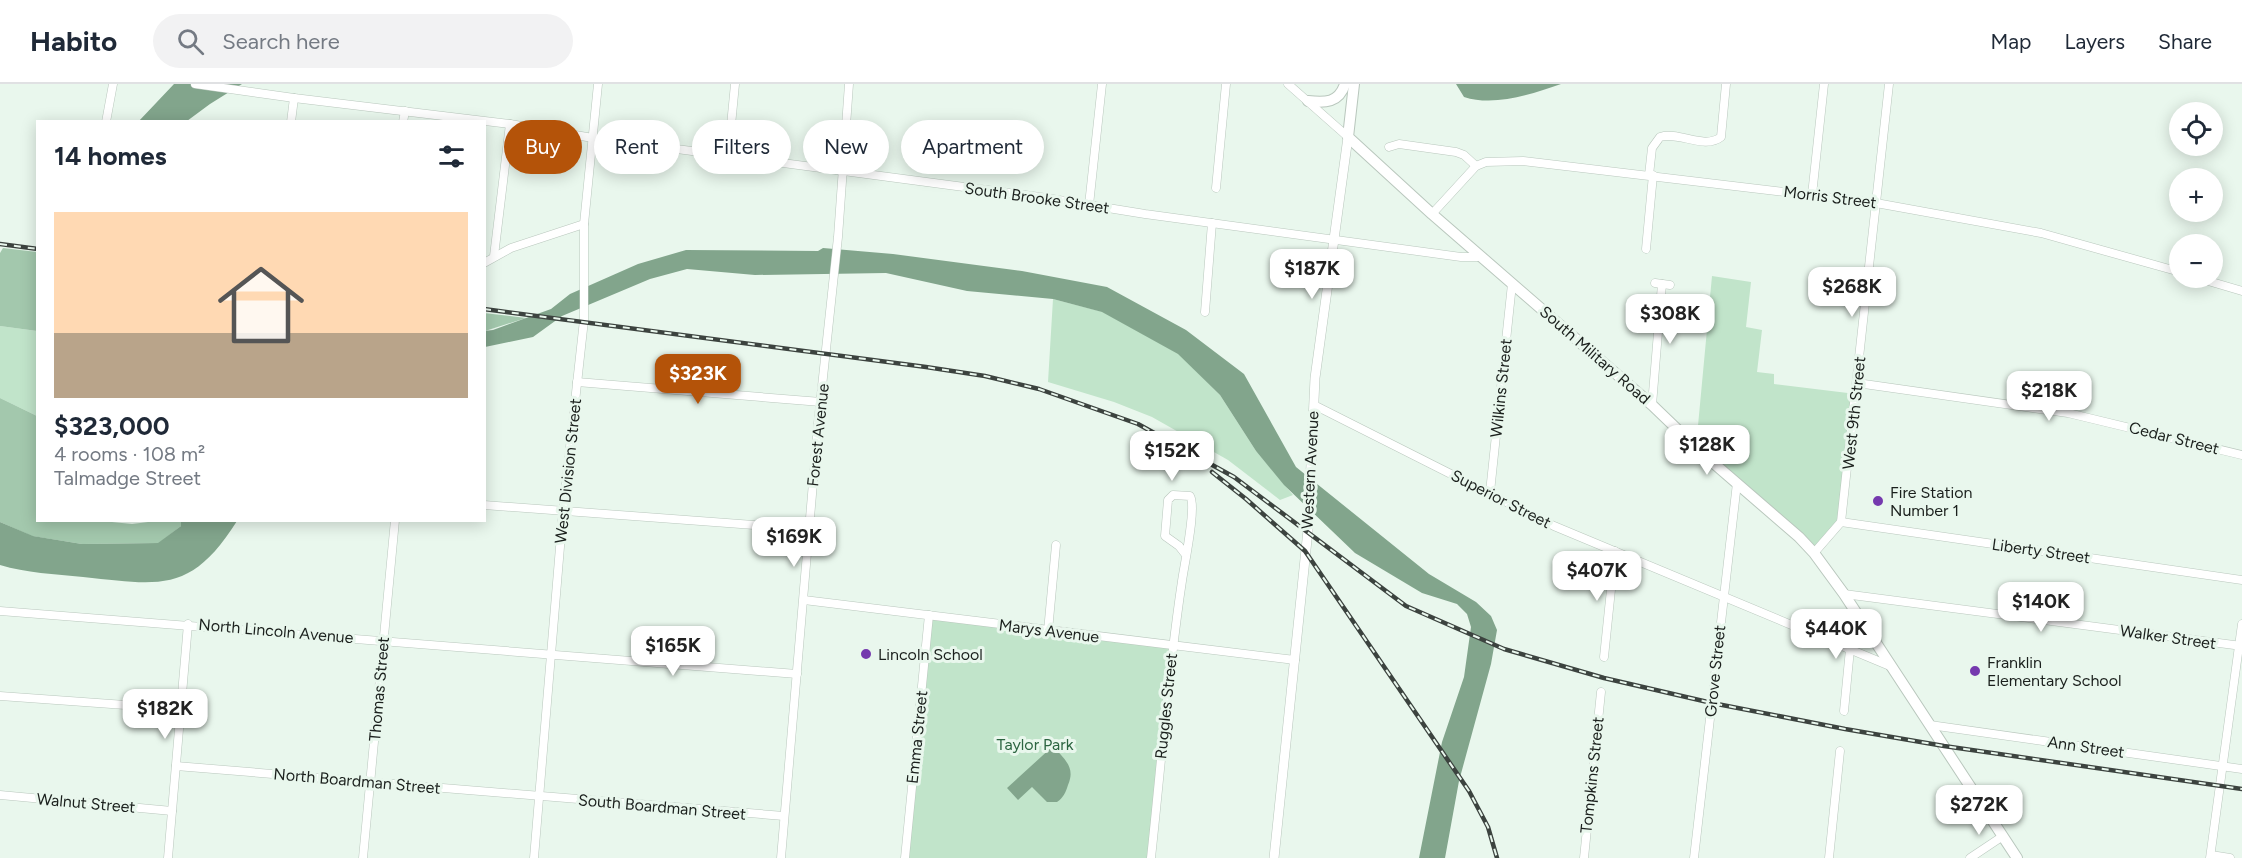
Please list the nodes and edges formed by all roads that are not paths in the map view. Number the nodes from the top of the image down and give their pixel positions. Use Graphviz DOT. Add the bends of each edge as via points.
graph roads {
  1 [pos="113,84"];
  2 [pos="195,84"];
  3 [pos="598,84"];
  4 [pos="735,84"];
  5 [pos="849,84"];
  6 [pos="1102,84"];
  7 [pos="1226,84"];
  8 [pos="1287,84"];
  9 [pos="1345,84"];
  10 [pos="1354,84"];
  11 [pos="1726,84"];
  12 [pos="1824,84"];
  13 [pos="1889,84"];
  14 [pos="294,98"];
  15 [pos="1308,102"];
  16 [pos="405,111"];
  17 [pos="106,120"];
  18 [pos="291,120"];
  19 [pos="403,120"];
  20 [pos="478,120"];
  21 [pos="732,120"];
  22 [pos="846,120"];
  23 [pos="486,121"];
  24 [pos="504,123"];
  25 [pos="582,136"];
  26 [pos="1348,137"];
  27 [pos="593,138"];
  28 [pos="1389,147"];
  29 [pos="692,151"];
  30 [pos="1476,166"];
  31 [pos="504,174"];
  32 [pos="843,174"];
  33 [pos="871,174"];
  34 [pos="1651,175"];
  35 [pos="1216,188"];
  36 [pos="1812,195"];
  37 [pos="1876,203"];
  38 [pos="1089,205"];
  39 [pos="1432,214"];
  40 [pos="584,224"];
  41 [pos="1212,224"];
  42 [pos="1334,238"];
  43 [pos="1645,249"];
  44 [pos="494,256"];
  45 [pos="1481,257"];
  46 [pos="486,262"];
  47 [pos="2169,269"];
  48 [pos="1512,284"];
  49 [pos="1662,284"];
  50 [pos="2223,285"];
  51 [pos="2242,291"];
  52 [pos="1205,312"];
  53 [pos="577,382"];
  54 [pos="1857,383"];
  55 [pos="821,402"];
  56 [pos="1314,405"];
  57 [pos="1652,405"];
  58 [pos="2242,455"];
  59 [pos="1737,483"];
  60 [pos="1490,492"];
  61 [pos="486,505"];
  62 [pos="563,510"];
  63 [pos="395,522"];
  64 [pos="1841,522"];
  65 [pos="809,529"];
  66 [pos="1056,545"];
  67 [pos="1615,551"];
  68 [pos="1814,553"];
  69 [pos="1186,555"];
  70 [pos="2242,580"];
  71 [pos="1844,594"];
  72 [pos="1723,596"];
  73 [pos="804,600"];
  74 [pos="0,611"];
  75 [pos="1857,614"];
  76 [pos="929,615"];
  77 [pos="188,624"];
  78 [pos="2242,624"];
  79 [pos="1048,630"];
  80 [pos="382,640"];
  81 [pos="1172,646"];
  82 [pos="2241,646"];
  83 [pos="1850,649"];
  84 [pos="551,654"];
  85 [pos="1604,657"];
  86 [pos="1294,660"];
  87 [pos="1891,666"];
  88 [pos="797,674"];
  89 [pos="1601,692"];
  90 [pos="0,696"];
  91 [pos="181,709"];
  92 [pos="1844,711"];
  93 [pos="1930,724"];
  94 [pos="1840,751"];
  95 [pos="176,766"];
  96 [pos="2224,767"];
  97 [pos="2242,770"];
  98 [pos="370,783"];
  99 [pos="0,795"];
  100 [pos="539,797"];
  101 [pos="172,811"];
  102 [pos="784,816"];
  103 [pos="2003,836"];
  104 [pos="2211,857"];
  105 [pos="168,858"];
  106 [pos="363,858"];
  107 [pos="534,858"];
  108 [pos="781,858"];
  109 [pos="905,858"];
  110 [pos="1151,858"];
  111 [pos="1274,858"];
  112 [pos="1584,858"];
  113 [pos="1694,858"];
  114 [pos="1829,858"];
  115 [pos="1970,858"];
  116 [pos="2017,858"];
  117 [pos="2230,858"];
  1 -- 17 [label="street"];
  2 -- 14 [label="street, South Brooke Street"];
  3 -- 27 [label="street, West Division Street"];
  4 -- 21 [label="street"];
  5 -- 22 [label="street, Forest Avenue"];
  6 -- 38 [label="street"];
  7 -- 35 [label="street"];
  8 -- 15 [label="street, South Military Road"];
  9 -- 15 [label="main road" via="1334,100"];
  10 -- 26 [label="main road, Western Avenue"];
  11 -- 34 [label="street" via="1721,137 1710,142 1660,137 1652,148"];
  12 -- 36 [label="street"];
  13 -- 37 [label="street, West 9th Street"];
  14 -- 16 [label="street, South Brooke Street"];
  14 -- 18 [label="street"];
  15 -- 26 [label="street, South Military Road"];
  16 -- 19 [label="street"];
  16 -- 20 [label="street, South Brooke Street"];
  23 -- 24 [label="street, South Brooke Street"];
  25 -- 27 [label="street, South Brooke Street"];
  26 -- 39 [label="main road, South Military Road"];
  26 -- 42 [label="street, Western Avenue"];
  27 -- 29 [label="street, South Brooke Street"];
  27 -- 40 [label="street, West Division Street"];
  28 -- 30 [label="street" via="1399,144 1456,152"];
  30 -- 34 [label="street, Morris Street" via="1509,160"];
  30 -- 39 [label="street"];
  31 -- 44 [label="street"];
  32 -- 55 [label="street, Forest Avenue"];
  33 -- 38 [label="street, South Brooke Street"];
  34 -- 36 [label="street, Morris Street"];
  34 -- 43 [label="street"];
  36 -- 37 [label="street, Morris Street"];
  37 -- 47 [label="street, Morris Street" via="2041,233"];
  37 -- 54 [label="street, West 9th Street"];
  38 -- 41 [label="street, South Brooke Street"];
  39 -- 45 [label="main road, South Military Road"];
  40 -- 44 [label="street"];
  40 -- 53 [label="street, West Division Street" via="584,315"];
  41 -- 42 [label="street, South Brooke Street"];
  41 -- 52 [label="street"];
  42 -- 45 [label="street, South Brooke Street"];
  42 -- 56 [label="street, Western Avenue"];
  44 -- 46 [label="street"];
  45 -- 48 [label="main road, South Military Road"];
  48 -- 57 [label="main road, South Military Road"];
  48 -- 60 [label="street, Wilkins Street"];
  49 -- 57 [label="street"];
  50 -- 51 [label="street"];
  53 -- 55 [label="street"];
  53 -- 62 [label="street, West Division Street"];
  54 -- 58 [label="street, Cedar Street" via="2068,413"];
  54 -- 64 [label="street, West 9th Street"];
  55 -- 65 [label="street, Forest Avenue"];
  56 -- 60 [label="street, Superior Street"];
  56 -- 86 [label="street, Western Avenue" via="1309,518"];
  57 -- 59 [label="main road, South Military Road"];
  59 -- 68 [label="main road, South Military Road"];
  59 -- 72 [label="street, Grove Street"];
  60 -- 67 [label="street, Superior Street" via="1554,526"];
  61 -- 62 [label="street"];
  62 -- 65 [label="street"];
  62 -- 84 [label="street, West Division Street"];
  63 -- 80 [label="street, Thomas Street"];
  64 -- 68 [label="street"];
  64 -- 70 [label="street, Liberty Street"];
  65 -- 73 [label="street, Forest Avenue"];
  66 -- 79 [label="street"];
  67 -- 72 [label="street, Superior Street"];
  67 -- 85 [label="street"];
  68 -- 71 [label="main road, South Military Road"];
  69 -- 69 [label="street, Ruggles Street" via="1192,500 1190,496 1173,495 1168,500 1165,536"];
  69 -- 81 [label="street, Ruggles Street"];
  71 -- 75 [label="main road, South Military Road"];
  71 -- 82 [label="street, Walker Street"];
  72 -- 83 [label="street, Superior Street"];
  72 -- 113 [label="street, Grove Street"];
  73 -- 76 [label="street, Marys Avenue"];
  73 -- 88 [label="street, Forest Avenue"];
  74 -- 77 [label="street, North Lincoln Avenue"];
  75 -- 83 [label="street"];
  75 -- 87 [label="main road, South Military Road"];
  76 -- 79 [label="street, Marys Avenue"];
  76 -- 109 [label="street, Emma Street"];
  77 -- 80 [label="street, North Lincoln Avenue"];
  77 -- 91 [label="street"];
  78 -- 82 [label="street"];
  79 -- 81 [label="street, Marys Avenue"];
  80 -- 84 [label="street, North Lincoln Avenue"];
  80 -- 98 [label="street, Thomas Street"];
  81 -- 86 [label="street, Marys Avenue"];
  81 -- 110 [label="street, Ruggles Street"];
  82 -- 96 [label="street"];
  83 -- 87 [label="street, Superior Street"];
  83 -- 92 [label="street"];
  84 -- 88 [label="street, North Lincoln Avenue"];
  84 -- 100 [label="street, West Division Street"];
  86 -- 111 [label="street, Western Avenue"];
  87 -- 93 [label="main road, South Military Road"];
  88 -- 102 [label="street, Forest Avenue"];
  89 -- 112 [label="street, Tompkins Street"];
  90 -- 91 [label="street"];
  91 -- 95 [label="street"];
  93 -- 96 [label="street, Ann Street"];
  93 -- 103 [label="main road, South Military Road"];
  94 -- 114 [label="street"];
  95 -- 98 [label="street, North Boardman Street"];
  95 -- 101 [label="street"];
  96 -- 97 [label="street, Ann Street"];
  96 -- 104 [label="street"];
  98 -- 100 [label="street, North Boardman Street"];
  98 -- 106 [label="street, Thomas Street"];
  99 -- 101 [label="street, Walnut Street"];
  100 -- 102 [label="street, South Boardman Street"];
  100 -- 107 [label="street, West Division Street"];
  101 -- 105 [label="street"];
  102 -- 108 [label="street, Forest Avenue"];
  103 -- 115 [label="street"];
  103 -- 116 [label="main road, South Military Road"];
  104 -- 117 [label="street"];
}
